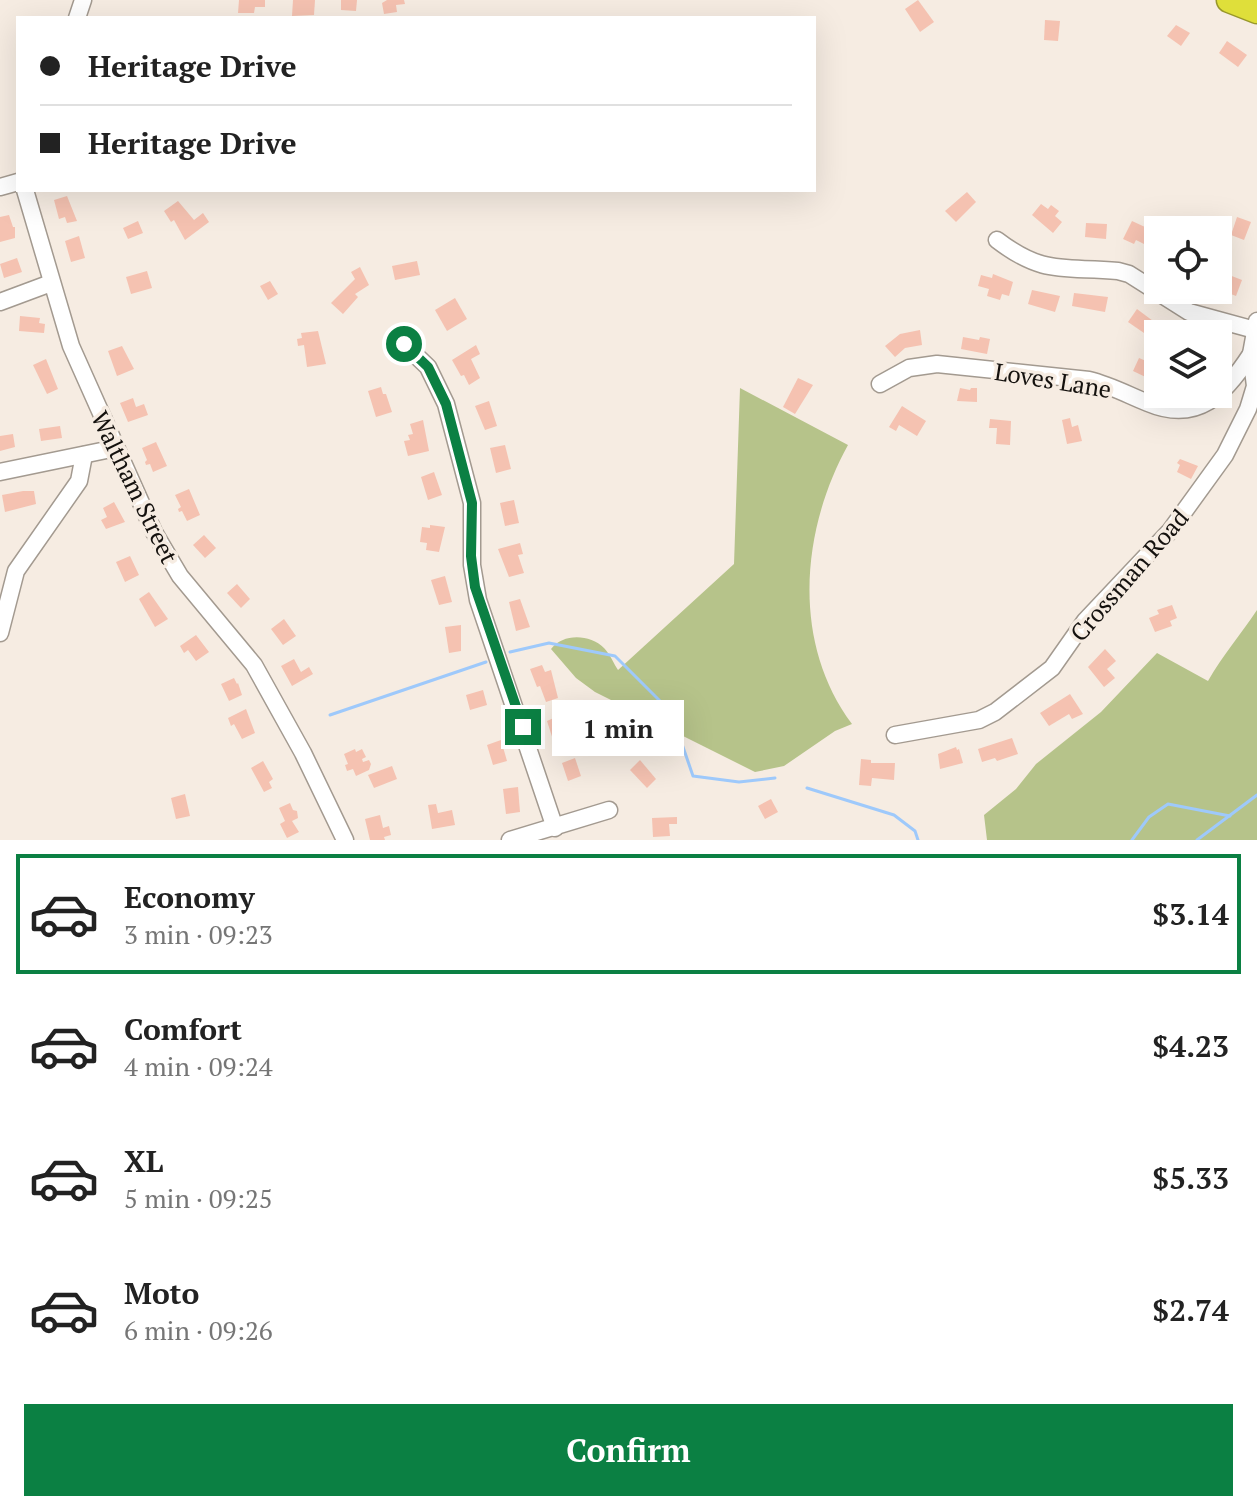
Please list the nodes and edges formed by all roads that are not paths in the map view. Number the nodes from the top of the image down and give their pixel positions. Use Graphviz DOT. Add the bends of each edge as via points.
graph roads {
  1 [pos="1229,0"];
  2 [pos="1257,11"];
  3 [pos="26,192"];
  4 [pos="997,240"];
  5 [pos="51,283"];
  6 [pos="0,302"];
  7 [pos="1256,326"];
  8 [pos="404,344"];
  9 [pos="1251,354"];
  10 [pos="880,384"];
  11 [pos="116,448"];
  12 [pos="84,455"];
  13 [pos="0,472"];
  14 [pos="0,633"];
  15 [pos="895,735"];
  16 [pos="609,810"];
  17 [pos="555,828"];
  18 [pos="345,840"];
  19 [pos="510,840"];
  1 -- 2 [label="highway"];
  3 -- 5 [label="street, Waltham Street"];
  4 -- 7 [label="street" via="1043,266 1129,274 1189,312"];
  5 -- 6 [label="street"];
  5 -- 11 [label="street, Waltham Street" via="80,370"];
  7 -- 9 [label="street, Crossman Road"];
  8 -- 17 [label="street" via="428,367 446,404 472,503 478,600"];
  9 -- 10 [label="street, Loves Lane" via="1215,397 1187,410 1156,406 1089,380 945,364 909,368"];
  9 -- 15 [label="street, Crossman Road" via="1256,379 1252,398 1219,465 1170,531 1085,621 1052,668 979,720"];
  11 -- 12 [label="street"];
  11 -- 18 [label="street, Waltham Street" via="172,565 254,665"];
  12 -- 13 [label="street"];
  12 -- 14 [label="street" via="79,481 16,571"];
  16 -- 17 [label="street"];
  17 -- 19 [label="street"];
}
